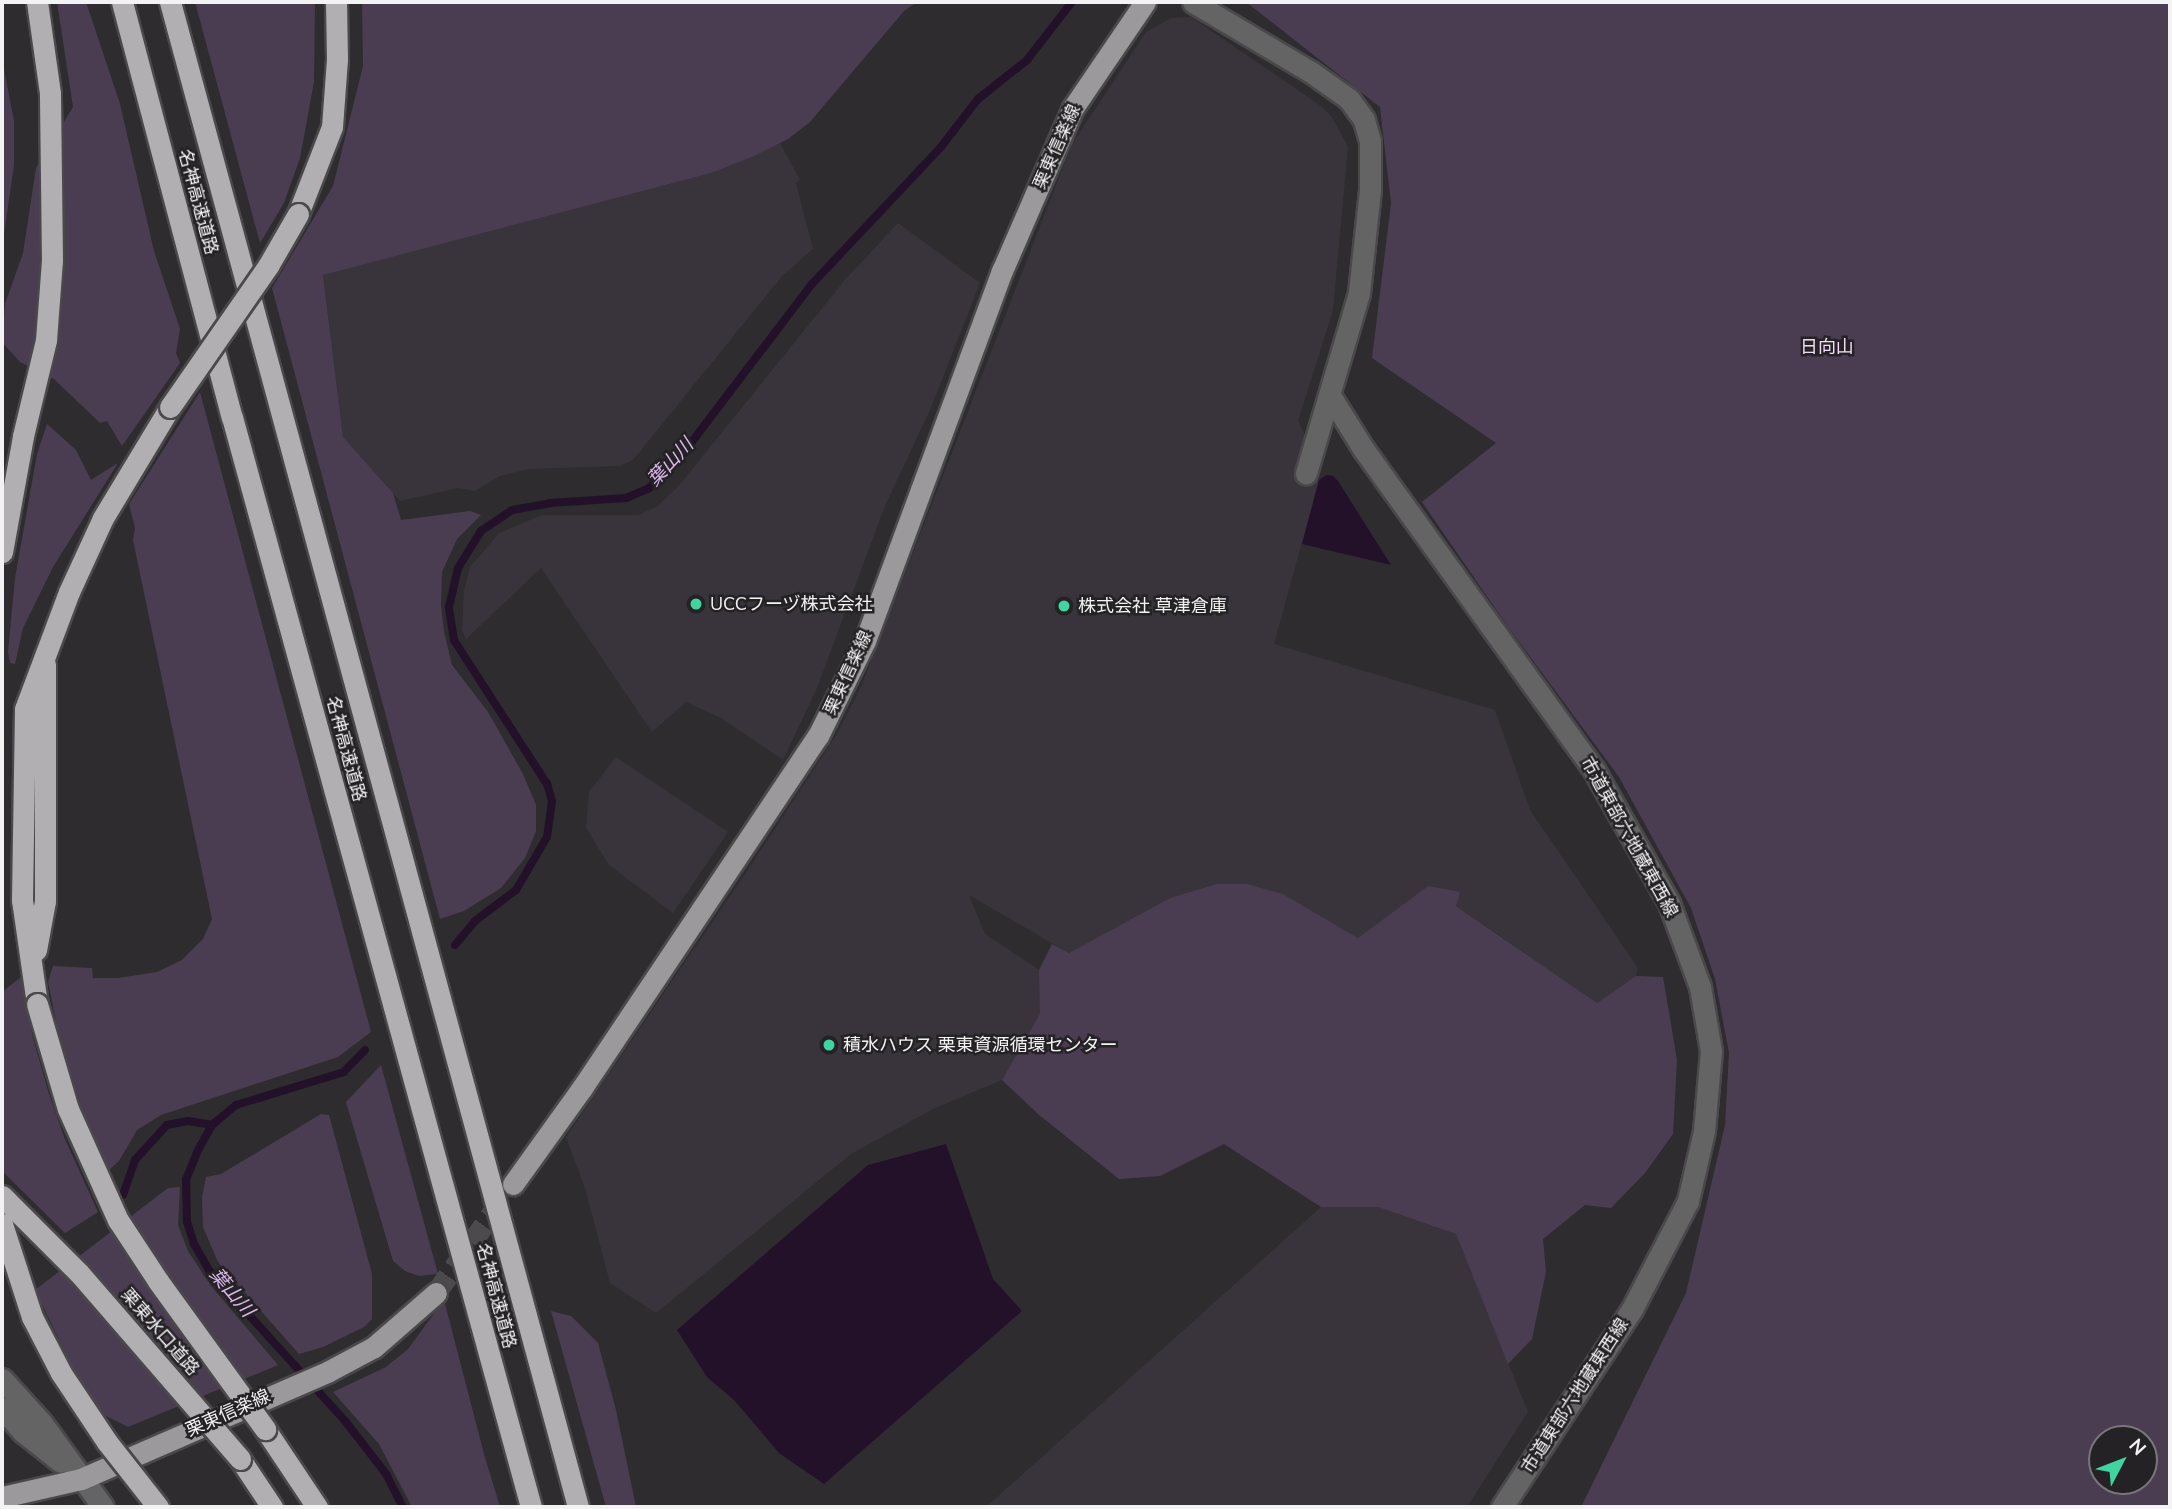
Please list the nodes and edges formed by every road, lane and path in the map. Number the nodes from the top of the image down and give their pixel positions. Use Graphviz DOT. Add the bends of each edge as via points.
graph roads {
  1 [pos="37,2"];
  2 [pos="122,2"];
  3 [pos="170,2"];
  4 [pos="336,2"];
  5 [pos="1145,2"];
  6 [pos="1193,2"];
  7 [pos="1331,397"];
  8 [pos="1306,473"];
  9 [pos="2,552"];
  10 [pos="513,1184"];
  11 [pos="2,1196"];
  12 [pos="2,1224"];
  13 [pos="436,1293"];
  14 [pos="2,1379"];
  15 [pos="2,1408"];
  16 [pos="81,1479"];
  17 [pos="2,1497"];
  18 [pos="103,1507"];
  19 [pos="158,1507"];
  20 [pos="272,1507"];
  21 [pos="317,1507"];
  22 [pos="531,1507"];
  23 [pos="578,1507"];
  24 [pos="1502,1507"];
  1 -- 9 [label="highway" via="50,93 52,261 46,340"];
  2 -- 22 [label="highway, 名神高速道路"];
  3 -- 23 [label="highway, 名神高速道路"];
  4 -- 21 [label="highway, bridge" via="332,127 299,214 170,407 103,519 45,651 25,709 23,733 22,900 37,1004 68,1109 118,1220"];
  5 -- 10 [label="main road, 栗東信楽線" via="1073,108 1002,271 865,640 818,736"];
  6 -- 7 [label="street" via="1311,72 1349,99 1364,120 1370,141 1370,190 1359,293"];
  7 -- 8 [label="street"];
  7 -- 24 [label="street, 市道東部六地蔵東西線" via="1364,450 1594,770 1669,903 1700,987 1711,1051 1704,1131 1688,1201 1632,1309"];
  11 -- 20 [label="highway, 栗東水口道路, bridge" via="79,1273 240,1459"];
  12 -- 19 [label="highway, bridge" via="32,1317 61,1373"];
  13 -- 16 [label="main road, 栗東信楽線" via="374,1347 329,1371"];
  14 -- 16 [label="street" via="41,1422"];
  15 -- 16 [label="street" via="23,1432"];
  16 -- 17 [label="main road, 栗東信楽線"];
  16 -- 18 [label="street"];
}
